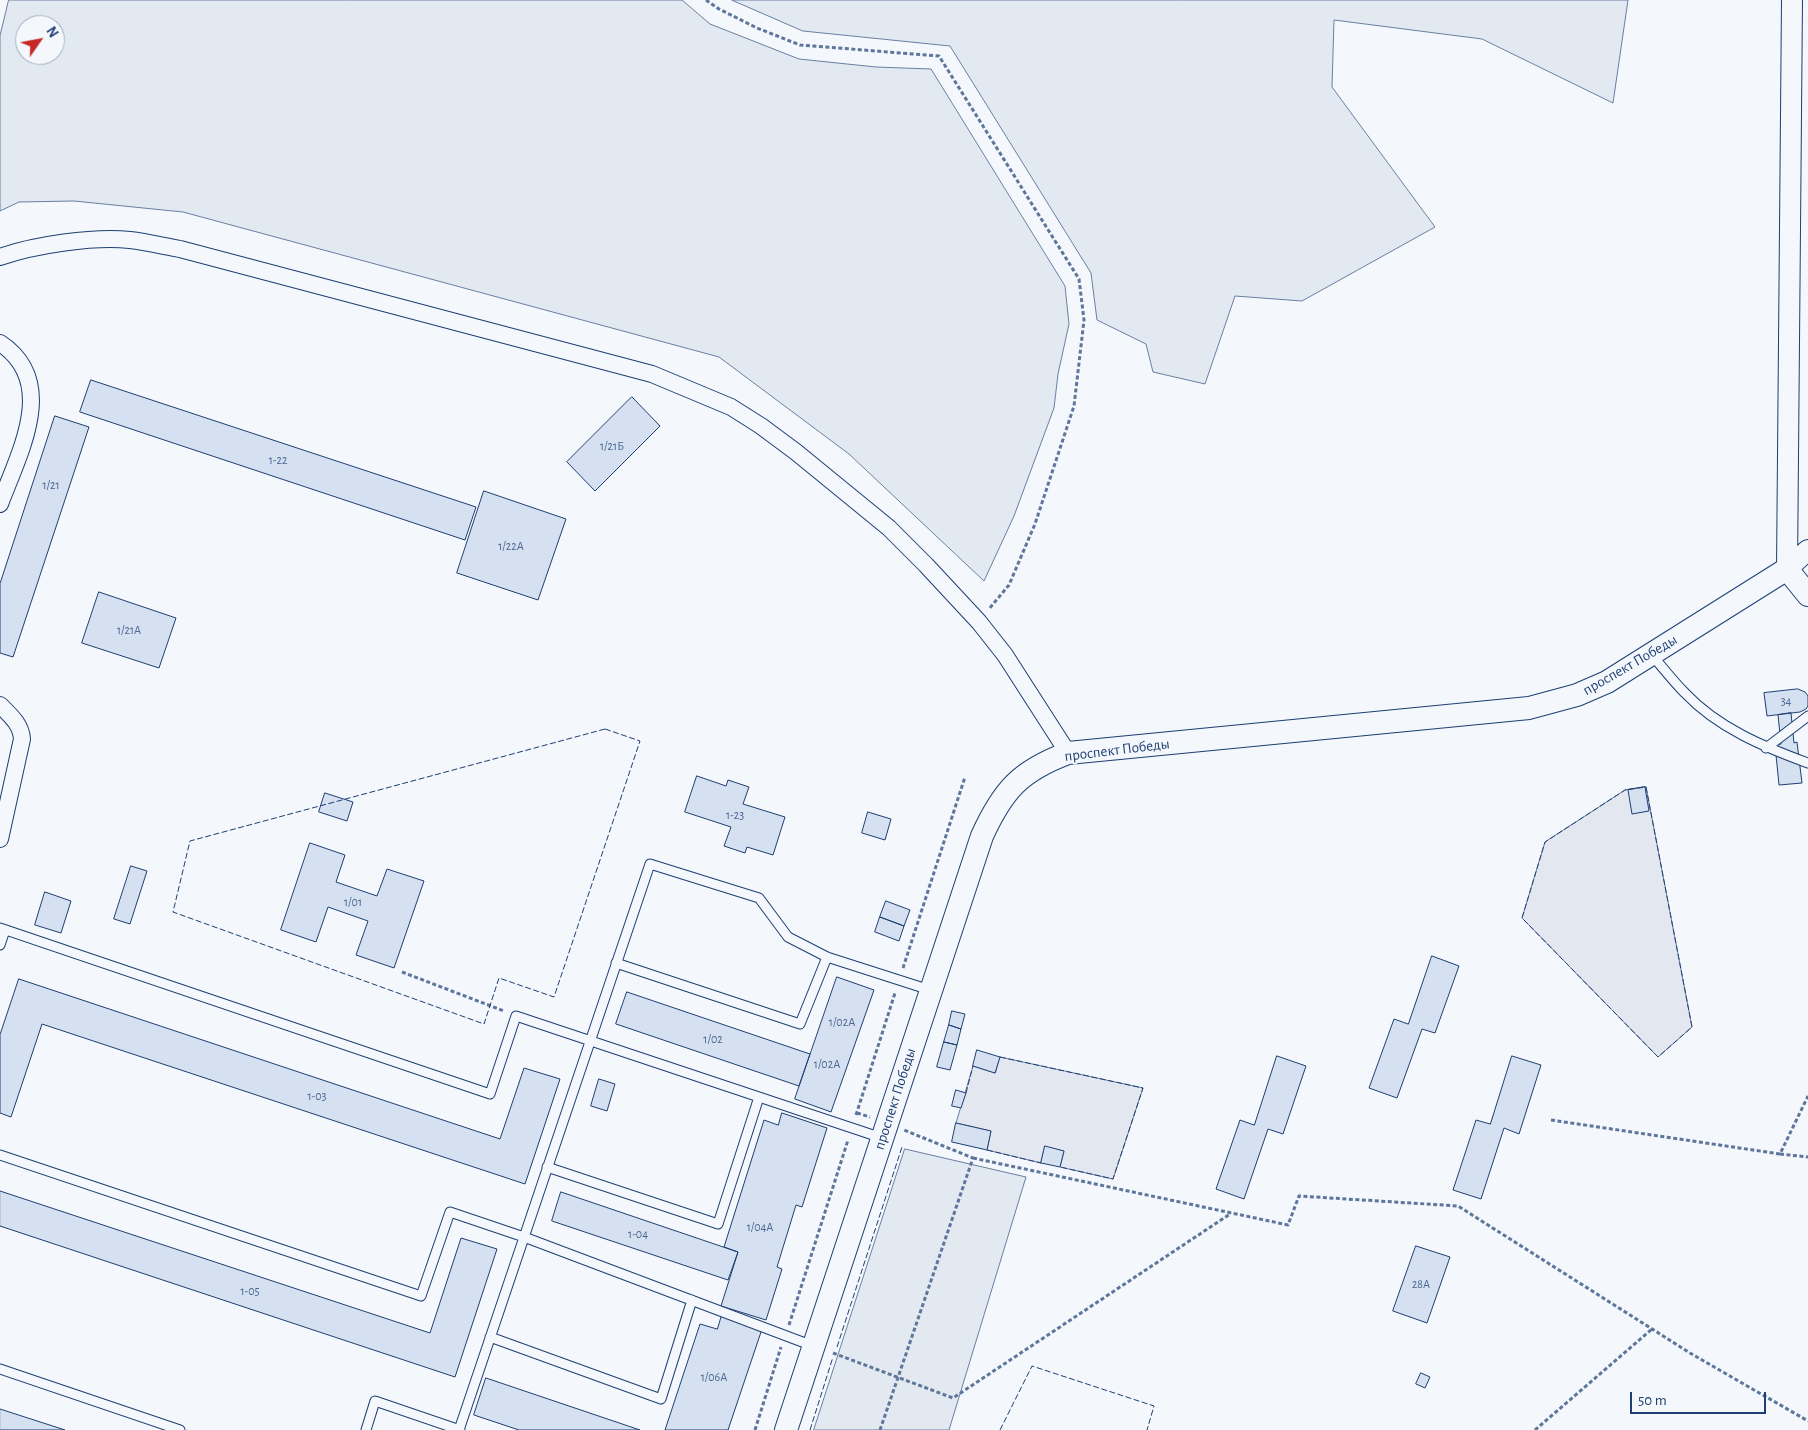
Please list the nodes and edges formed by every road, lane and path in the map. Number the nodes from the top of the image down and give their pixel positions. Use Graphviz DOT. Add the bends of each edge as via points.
graph roads {
  1 [pos="706,0"];
  2 [pos="1792,0"];
  3 [pos="0,257"];
  4 [pos="0,343"];
  5 [pos="0,504"];
  6 [pos="1808,550"];
  7 [pos="1786,569"];
  8 [pos="1808,595"];
  9 [pos="979,622"];
  10 [pos="1652,655"];
  11 [pos="0,705"];
  12 [pos="1808,716"];
  13 [pos="1766,748"];
  14 [pos="1068,753"];
  15 [pos="1808,763"];
  16 [pos="965,777"];
  17 [pos="0,840"];
  18 [pos="3,929"];
  19 [pos="0,946"];
  20 [pos="827,957"];
  21 [pos="616,963"];
  22 [pos="402,972"];
  23 [pos="899,980"];
  24 [pos="931,990"];
  25 [pos="516,1016"];
  26 [pos="590,1041"];
  27 [pos="1808,1096"];
  28 [pos="759,1097"];
  29 [pos="857,1113"];
  30 [pos="1551,1120"];
  31 [pos="852,1128"];
  32 [pos="885,1130"];
  33 [pos="1780,1154"];
  34 [pos="0,1155"];
  35 [pos="973,1158"];
  36 [pos="1808,1158"];
  37 [pos="547,1167"];
  38 [pos="1231,1214"];
  39 [pos="524,1237"];
  40 [pos="692,1300"];
  41 [pos="1652,1329"];
  42 [pos="785,1335"];
  43 [pos="490,1337"];
  44 [pos="814,1346"];
  45 [pos="0,1369"];
  46 [pos="898,1377"];
  47 [pos="1808,1421"];
  48 [pos="180,1430"];
  49 [pos="366,1430"];
  50 [pos="459,1430"];
  51 [pos="755,1430"];
  52 [pos="786,1430"];
  53 [pos="880,1430"];
  54 [pos="1535,1430"];
  1 -- 9 [label="path" via="757,28 800,45 939,56 1079,279 1084,320 1074,406 1035,524 1009,585"];
  2 -- 7 [label="street"];
  3 -- 9 [label="street" via="46,246 101,239 130,240 180,250 652,374 731,407 796,452 889,528"];
  4 -- 5 [label="street" via="11,350 25,368 31,406 28,426"];
  6 -- 7 [label="street"];
  7 -- 8 [label="main road"];
  7 -- 10 [label="main road, проспект Победы"];
  9 -- 14 [label="street" via="1005,655"];
  10 -- 13 [label="lane" via="1685,694 1705,711"];
  10 -- 14 [label="main road, проспект Победы" via="1578,695 1529,708"];
  11 -- 17 [label="street" via="18,724 22,739"];
  12 -- 13 [label="lane"];
  13 -- 15 [label="lane"];
  14 -- 24 [label="main road, проспект Победы" via="1046,761 1016,781 993,812"];
  16 -- 23 [label="path"];
  18 -- 19 [label="lane"];
  18 -- 25 [label="lane" via="490,1094"];
  20 -- 21 [label="lane" via="800,1024"];
  20 -- 21 [label="lane" via="788,936 759,898 650,864"];
  20 -- 23 [label="lane"];
  21 -- 26 [label="lane"];
  22 -- 25 [label="path"];
  23 -- 24 [label="lane"];
  23 -- 29 [label="path"];
  24 -- 32 [label="main road, проспект Победы"];
  25 -- 26 [label="lane"];
  26 -- 28 [label="lane"];
  26 -- 37 [label="lane"];
  27 -- 33 [label="path"];
  28 -- 31 [label="lane"];
  28 -- 37 [label="lane" via="718,1224"];
  29 -- 31 [label="path"];
  29 -- 32 [label="path"];
  30 -- 33 [label="path"];
  31 -- 32 [label="lane"];
  31 -- 42 [label="path"];
  32 -- 35 [label="path"];
  32 -- 44 [label="main road, проспект Победы"];
  33 -- 36 [label="path"];
  34 -- 39 [label="lane" via="421,1296 450,1212"];
  35 -- 38 [label="path"];
  35 -- 46 [label="path"];
  37 -- 39 [label="lane"];
  38 -- 41 [label="path" via="1288,1225 1299,1196 1458,1206"];
  38 -- 46 [label="path" via="953,1398"];
  39 -- 40 [label="lane"];
  39 -- 43 [label="lane"];
  40 -- 42 [label="lane"];
  40 -- 43 [label="lane" via="661,1399"];
  41 -- 47 [label="path"];
  41 -- 54 [label="path"];
  42 -- 44 [label="lane"];
  42 -- 51 [label="path"];
  43 -- 50 [label="lane"];
  44 -- 46 [label="path"];
  44 -- 52 [label="main road, проспект Победы"];
  45 -- 48 [label="lane"];
  46 -- 53 [label="path"];
  49 -- 50 [label="lane" via="375,1401"];
}
